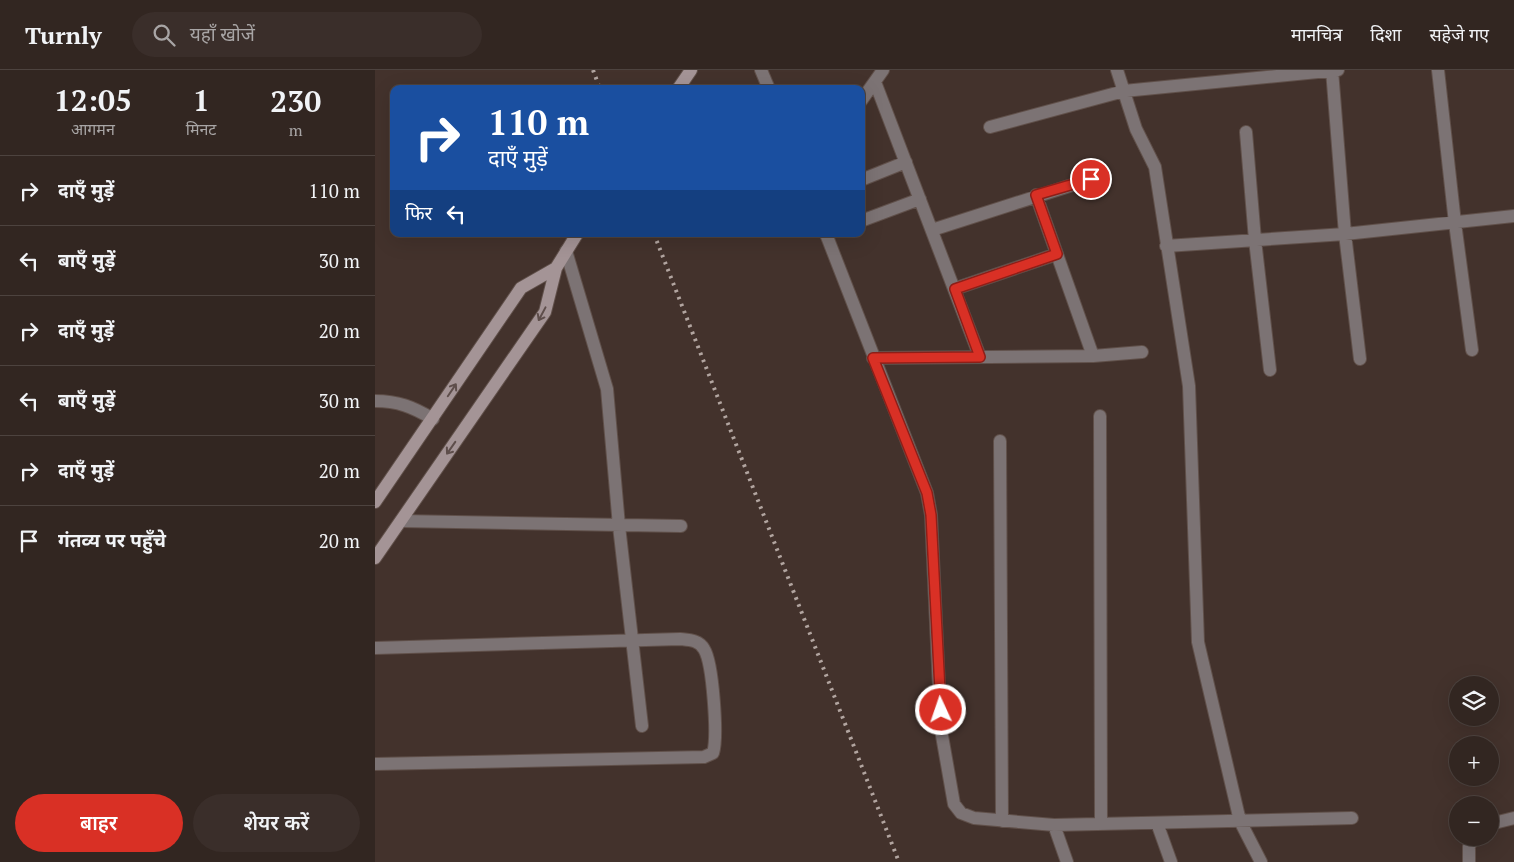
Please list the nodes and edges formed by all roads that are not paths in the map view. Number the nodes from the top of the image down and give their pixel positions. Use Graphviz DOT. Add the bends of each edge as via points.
graph roads {
  1 [pos="691,70"];
  2 [pos="761,70"];
  3 [pos="883,70"];
  4 [pos="1117,70"];
  5 [pos="1333,70"];
  6 [pos="1338,70"];
  7 [pos="1437,70"];
  8 [pos="1229,75"];
  9 [pos="875,82"];
  10 [pos="681,85"];
  11 [pos="767,85"];
  12 [pos="1124,91"];
  13 [pos="865,96"];
  14 [pos="990,127"];
  15 [pos="1246,132"];
  16 [pos="906,162"];
  17 [pos="865,178"];
  18 [pos="1091,179"];
  19 [pos="1036,195"];
  20 [pos="920,199"];
  21 [pos="1514,216"];
  22 [pos="865,219"];
  23 [pos="1455,223"];
  24 [pos="932,230"];
  25 [pos="1345,234"];
  26 [pos="575,237"];
  27 [pos="827,237"];
  28 [pos="1255,240"];
  29 [pos="1167,246"];
  30 [pos="566,251"];
  31 [pos="1057,254"];
  32 [pos="555,268"];
  33 [pos="955,289"];
  34 [pos="1472,350"];
  35 [pos="1141,352"];
  36 [pos="1093,356"];
  37 [pos="980,357"];
  38 [pos="873,358"];
  39 [pos="1360,358"];
  40 [pos="1270,370"];
  41 [pos="375,401"];
  42 [pos="1100,416"];
  43 [pos="433,419"];
  44 [pos="1000,442"];
  45 [pos="375,502"];
  46 [pos="401,521"];
  47 [pos="619,526"];
  48 [pos="681,526"];
  49 [pos="375,558"];
  50 [pos="633,640"];
  51 [pos="375,648"];
  52 [pos="642,726"];
  53 [pos="375,764"];
  54 [pos="1352,818"];
  55 [pos="1514,818"];
  56 [pos="1002,821"];
  57 [pos="1240,821"];
  58 [pos="1499,822"];
  59 [pos="1157,823"];
  60 [pos="1101,824"];
  61 [pos="1054,825"];
  62 [pos="1469,846"];
  63 [pos="1067,862"];
  64 [pos="1171,862"];
  65 [pos="1261,862"];
  66 [pos="1469,862"];
  1 -- 10 [label="main road"];
  2 -- 11 [label="street"];
  3 -- 9 [label="street"];
  4 -- 12 [label="street"];
  5 -- 6 [label="street"];
  5 -- 8 [label="street"];
  5 -- 25 [label="street"];
  7 -- 23 [label="street"];
  8 -- 12 [label="street"];
  9 -- 13 [label="street"];
  9 -- 16 [label="street"];
  12 -- 14 [label="street"];
  12 -- 29 [label="street" via="1136,129 1155,167"];
  15 -- 28 [label="street"];
  16 -- 17 [label="street"];
  16 -- 20 [label="street"];
  18 -- 19 [label="street"];
  19 -- 24 [label="street"];
  19 -- 31 [label="street"];
  20 -- 22 [label="street"];
  20 -- 24 [label="street"];
  21 -- 23 [label="street"];
  23 -- 25 [label="street"];
  23 -- 34 [label="street"];
  24 -- 33 [label="street"];
  25 -- 28 [label="street"];
  25 -- 39 [label="street"];
  26 -- 30 [label="main road"];
  27 -- 38 [label="street"];
  28 -- 29 [label="street"];
  28 -- 40 [label="street"];
  29 -- 57 [label="street" via="1191,412 1198,642"];
  30 -- 32 [label="main road"];
  30 -- 47 [label="street" via="607,389"];
  31 -- 33 [label="street"];
  31 -- 36 [label="street"];
  43 -- 32 [label="main road, one-way" via="521,288"];
  32 -- 46 [label="main road, one-way" via="545,312"];
  33 -- 37 [label="street"];
  35 -- 36 [label="street"];
  36 -- 37 [label="street"];
  37 -- 38 [label="street"];
  38 -- 56 [label="street" via="927,493 931,515 941,730 954,804 961,813 974,818"];
  41 -- 43 [label="street" via="411,406"];
  42 -- 60 [label="street"];
  43 -- 45 [label="main road"];
  44 -- 56 [label="street"];
  46 -- 47 [label="street"];
  46 -- 49 [label="main road"];
  47 -- 48 [label="street"];
  47 -- 50 [label="street"];
  50 -- 51 [label="street"];
  50 -- 52 [label="street"];
  50 -- 53 [label="street" via="680,639 695,641 704,648 709,660 717,734 713,753 704,758 643,760"];
  54 -- 57 [label="street"];
  55 -- 58 [label="street"];
  56 -- 61 [label="street"];
  57 -- 59 [label="street"];
  57 -- 65 [label="street"];
  59 -- 60 [label="street"];
  59 -- 64 [label="street"];
  60 -- 61 [label="street"];
  61 -- 63 [label="street"];
  62 -- 66 [label="street"];
}
